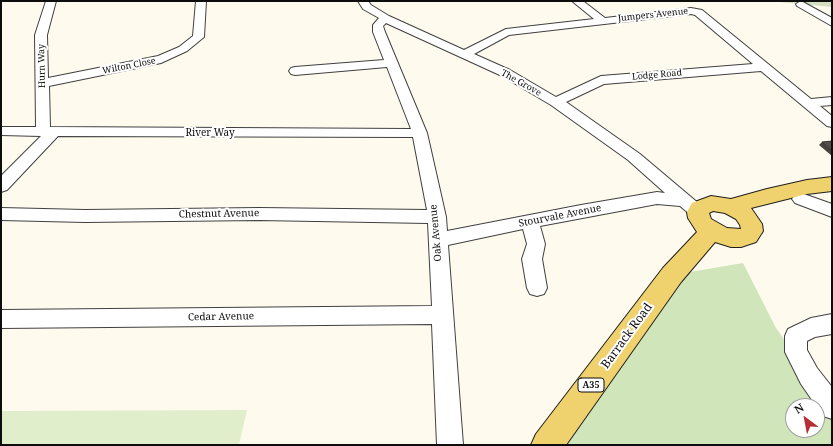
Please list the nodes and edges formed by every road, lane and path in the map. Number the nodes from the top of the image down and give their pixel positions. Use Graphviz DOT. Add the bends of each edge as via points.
graph roads {
  1 [pos="51,1"];
  2 [pos="202,1"];
  3 [pos="362,1"];
  4 [pos="577,1"];
  5 [pos="801,4"];
  6 [pos="603,21"];
  7 [pos="832,23"];
  8 [pos="387,24"];
  9 [pos="465,54"];
  10 [pos="392,63"];
  11 [pos="763,67"];
  12 [pos="295,71"];
  13 [pos="42,83"];
  14 [pos="832,101"];
  15 [pos="556,102"];
  16 [pos="808,102"];
  17 [pos="832,123"];
  18 [pos="1,131"];
  19 [pos="48,132"];
  20 [pos="420,133"];
  21 [pos="668,185"];
  22 [pos="1,186"];
  23 [pos="802,194"];
  24 [pos="830,197"];
  25 [pos="707,210"];
  26 [pos="1,214"];
  27 [pos="437,217"];
  28 [pos="530,222"];
  29 [pos="751,224"];
  30 [pos="438,240"];
  31 [pos="536,288"];
  32 [pos="442,315"];
  33 [pos="1,319"];
  34 [pos="832,324"];
  35 [pos="832,407"];
  36 [pos="450,445"];
  37 [pos="547,445"];
  1 -- 13 [label="street, Hurn Way" via="41,35"];
  2 -- 13 [label="street, Wilton Close" via="198,37 183,49 161,59"];
  3 -- 8 [label="street, The Grove"];
  4 -- 6 [label="street"];
  5 -- 7 [label="street"];
  6 -- 9 [label="street, Jumpers Avenue" via="506,32"];
  6 -- 11 [label="street, Jumpers Avenue" via="681,11 698,12"];
  8 -- 9 [label="street, The Grove"];
  8 -- 10 [label="street, Oak Avenue"];
  9 -- 15 [label="street, The Grove" via="506,73"];
  10 -- 12 [label="street"];
  10 -- 20 [label="street, Oak Avenue"];
  11 -- 15 [label="street, Lodge Road" via="601,80"];
  11 -- 16 [label="street, Jumpers Avenue"];
  13 -- 19 [label="street, Hurn Way"];
  14 -- 16 [label="street"];
  15 -- 21 [label="street, The Grove" via="634,156"];
  16 -- 17 [label="street, Jumpers Avenue"];
  18 -- 19 [label="street, River Way"];
  19 -- 20 [label="street, River Way"];
  19 -- 22 [label="street"];
  20 -- 27 [label="street, Oak Avenue"];
  21 -- 25 [label="street, The Grove"];
  21 -- 25 [label="street, The Grove"];
  23 -- 24 [label="main road"];
  23 -- 25 [label="main road" via="767,196"];
  23 -- 29 [label="main road" via="769,209"];
  25 -- 28 [label="street, Stourvale Avenue" via="657,198"];
  25 -- 29 [label="main road" via="744,214"];
  25 -- 29 [label="main road" via="720,236 748,236 752,231"];
  25 -- 37 [label="main road, Barrack Road / A35" via="672,274"];
  26 -- 27 [label="street, Chestnut Avenue"];
  27 -- 30 [label="street, Oak Avenue"];
  28 -- 30 [label="street, Stourvale Avenue"];
  28 -- 31 [label="street" via="536,244 532,258"];
  30 -- 32 [label="street, Oak Avenue"];
  32 -- 33 [label="street, Cedar Avenue"];
  32 -- 36 [label="street, Oak Avenue"];
  34 -- 35 [label="street" via="811,328 796,336 796,352 809,376"];
}
